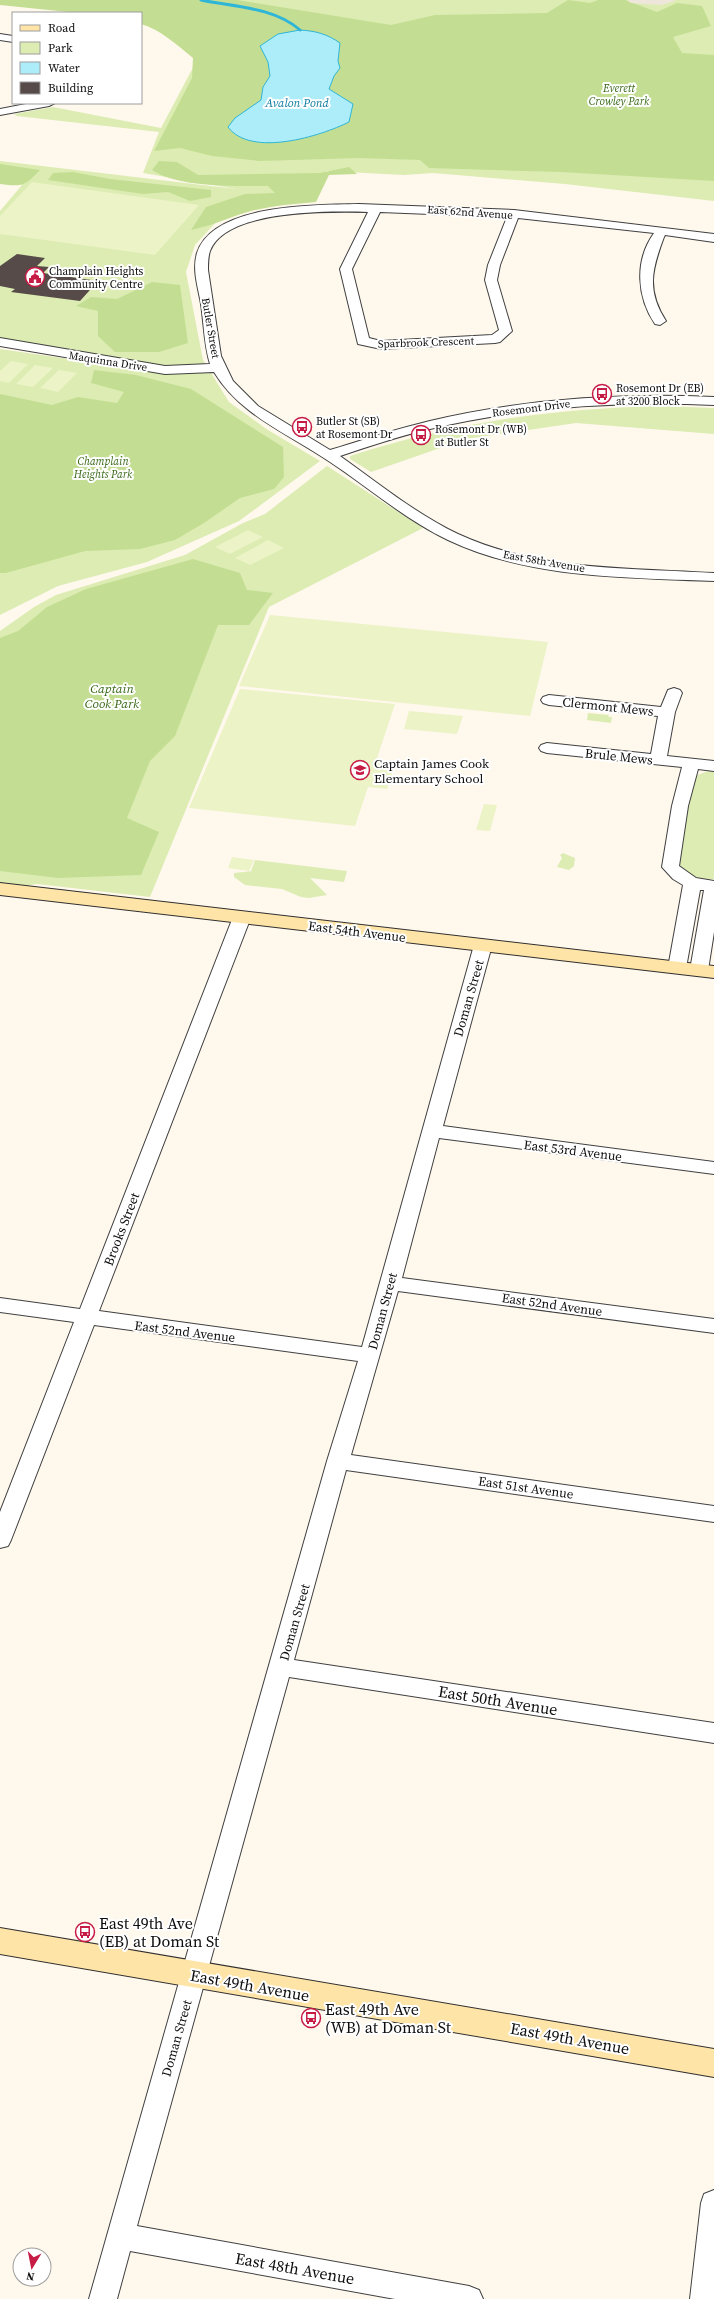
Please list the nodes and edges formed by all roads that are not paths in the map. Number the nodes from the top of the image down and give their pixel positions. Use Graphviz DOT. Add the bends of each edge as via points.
graph roads {
  1 [pos="0,37"];
  2 [pos="12,39"];
  3 [pos="44,104"];
  4 [pos="0,112"];
  5 [pos="376,208"];
  6 [pos="514,214"];
  7 [pos="227,228"];
  8 [pos="662,231"];
  9 [pos="714,238"];
  10 [pos="660,321"];
  11 [pos="0,342"];
  12 [pos="218,368"];
  13 [pos="714,401"];
  14 [pos="329,456"];
  15 [pos="714,577"];
  16 [pos="674,693"];
  17 [pos="549,700"];
  18 [pos="667,712"];
  19 [pos="547,748"];
  20 [pos="658,760"];
  21 [pos="691,763"];
  22 [pos="714,766"];
  23 [pos="692,884"];
  24 [pos="714,886"];
  25 [pos="0,889"];
  26 [pos="242,917"];
  27 [pos="483,945"];
  28 [pos="677,968"];
  29 [pos="706,971"];
  30 [pos="432,1132"];
  31 [pos="714,1168"];
  32 [pos="389,1283"];
  33 [pos="0,1306"];
  34 [pos="87,1318"];
  35 [pos="714,1326"];
  36 [pos="370,1355"];
  37 [pos="338,1461"];
  38 [pos="714,1514"];
  39 [pos="0,1540"];
  40 [pos="281,1666"];
  41 [pos="714,1733"];
  42 [pos="0,1941"];
  43 [pos="194,1975"];
  44 [pos="714,2063"];
  45 [pos="714,2203"];
  46 [pos="121,2236"];
  47 [pos="103,2299"];
  48 [pos="469,2299"];
  49 [pos="704,2299"];
  1 -- 2 [label="street"];
  3 -- 4 [label="street"];
  5 -- 6 [label="street, East 62nd Avenue"];
  5 -- 6 [label="street, Sparbrook Crescent" via="346,270 363,341 381,346 495,339 506,331 491,280 494,265"];
  5 -- 7 [label="street, East 62nd Avenue" via="289,210 264,214"];
  6 -- 8 [label="street, East 62nd Avenue"];
  7 -- 12 [label="street, Butler Street" via="211,238 199,261"];
  8 -- 9 [label="street, East 62nd Avenue"];
  8 -- 10 [label="street" via="646,271 647,288 655,314"];
  11 -- 12 [label="street, Maquinna Drive" via="164,370"];
  12 -- 14 [label="street, Butler Street" via="235,392 251,406"];
  13 -- 14 [label="street, Rosemont Drive" via="576,403 508,410 402,432"];
  14 -- 15 [label="street, East 58th Avenue" via="454,538 497,553 574,568"];
  16 -- 18 [label="street"];
  17 -- 18 [label="street, Clermont Mews"];
  18 -- 20 [label="street"];
  19 -- 20 [label="street, Brule Mews"];
  20 -- 21 [label="street, Brule Mews"];
  21 -- 22 [label="street, Brule Mews"];
  21 -- 23 [label="street" via="680,806 670,867 677,875"];
  23 -- 24 [label="street"];
  23 -- 28 [label="street"];
  24 -- 29 [label="street"];
  25 -- 26 [label="street, East 54th Avenue"];
  26 -- 27 [label="street, East 54th Avenue"];
  26 -- 34 [label="street, Brooks Street"];
  27 -- 28 [label="street, East 54th Avenue"];
  27 -- 30 [label="street, Doman Street"];
  28 -- 29 [label="street, East 54th Avenue"];
  30 -- 31 [label="street, East 53rd Avenue"];
  30 -- 32 [label="street, Doman Street"];
  32 -- 35 [label="street, East 52nd Avenue"];
  32 -- 36 [label="street, Doman Street"];
  33 -- 34 [label="street, East 52nd Avenue"];
  34 -- 36 [label="street, East 52nd Avenue"];
  34 -- 39 [label="street, Brooks Street"];
  36 -- 37 [label="street, Doman Street"];
  37 -- 38 [label="street, East 51st Avenue"];
  37 -- 40 [label="street, Doman Street"];
  40 -- 41 [label="street, East 50th Avenue"];
  40 -- 43 [label="street, Doman Street"];
  42 -- 43 [label="street, East 49th Avenue"];
  43 -- 44 [label="street, East 49th Avenue"];
  43 -- 46 [label="street, Doman Street"];
  45 -- 49 [label="street"];
  46 -- 47 [label="street, Doman Street"];
  46 -- 48 [label="street, East 48th Avenue"];
}
